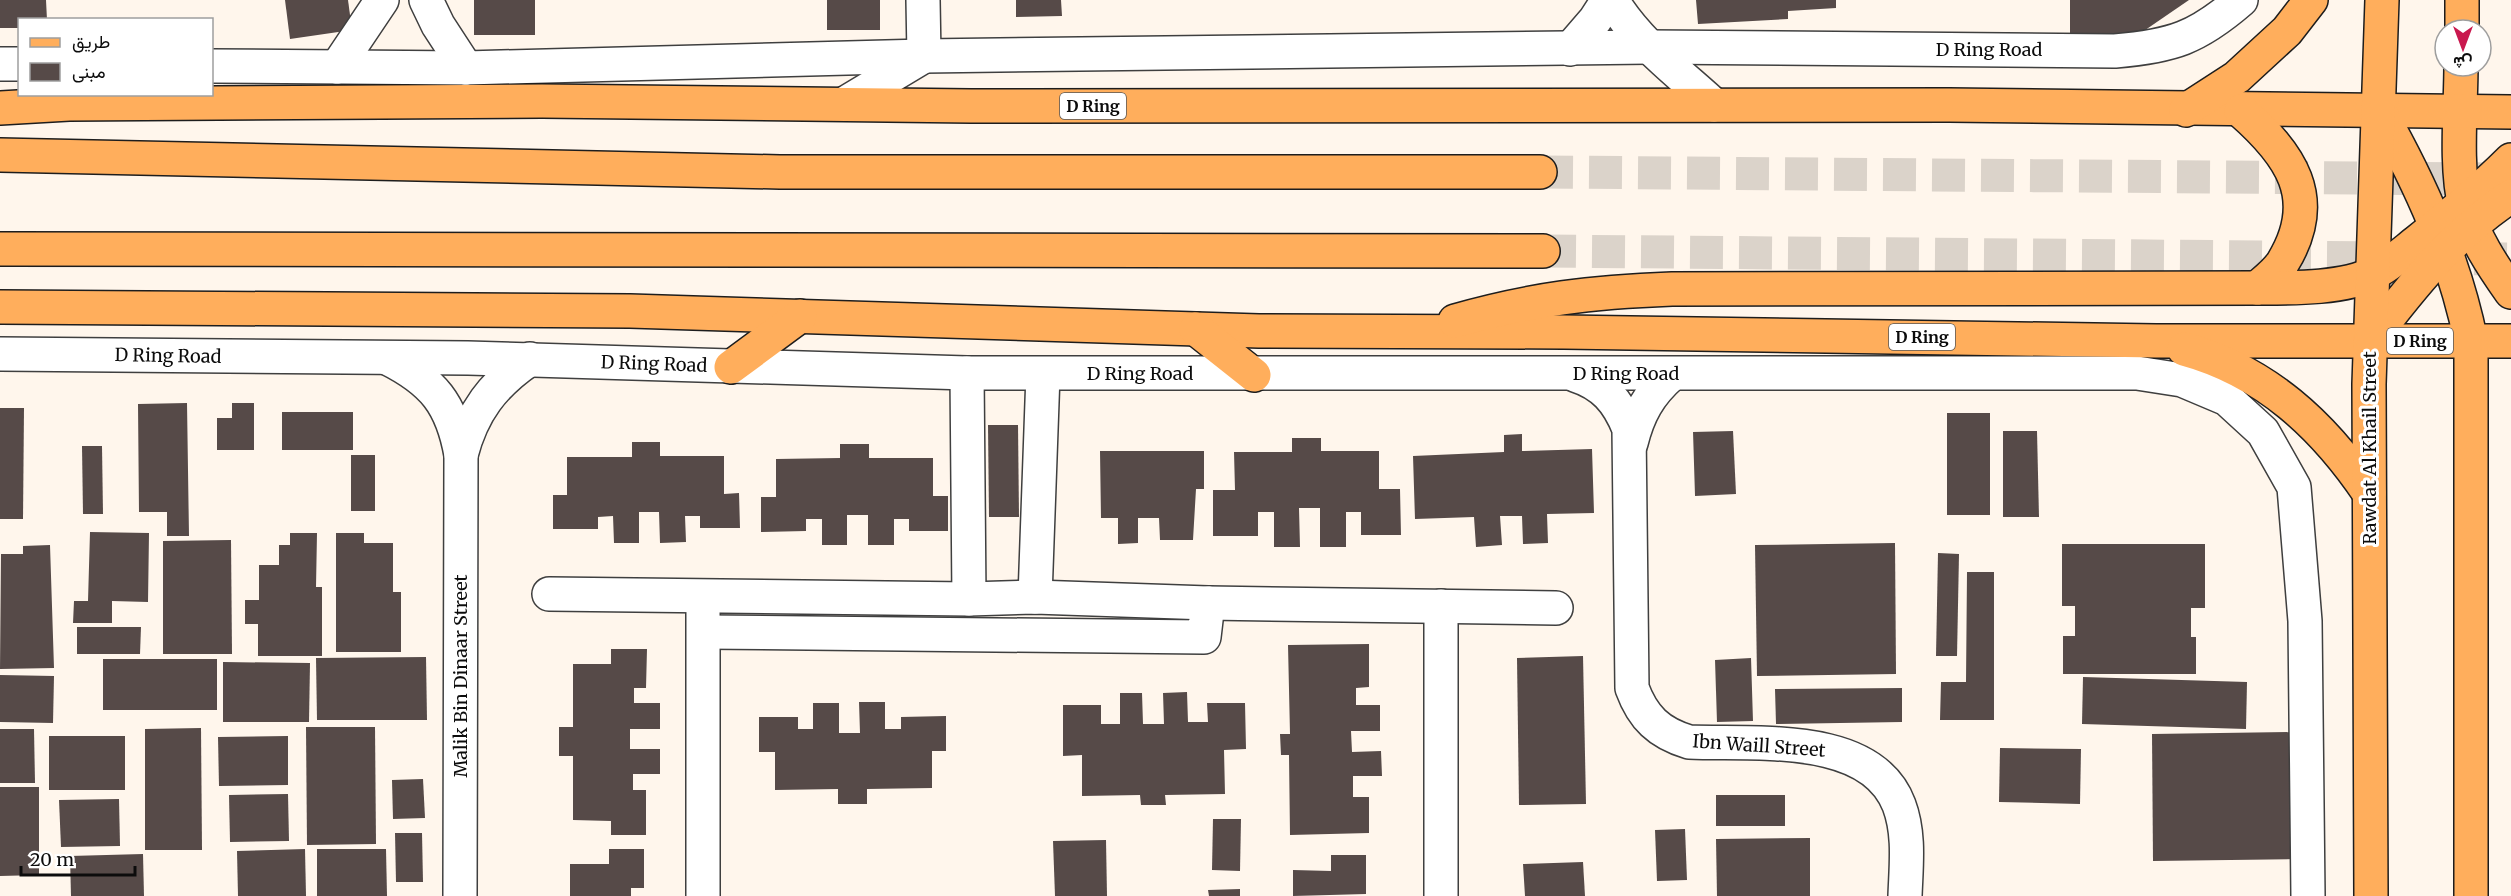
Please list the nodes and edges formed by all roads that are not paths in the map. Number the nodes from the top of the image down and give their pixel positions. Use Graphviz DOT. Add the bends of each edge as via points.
graph roads {
  1 [pos="382,0"];
  2 [pos="426,0"];
  3 [pos="923,0"];
  4 [pos="1610,0"];
  5 [pos="2241,0"];
  6 [pos="2311,0"];
  7 [pos="2382,0"];
  8 [pos="2462,0"];
  9 [pos="2462,18"];
  10 [pos="1650,47"];
  11 [pos="1570,49"];
  12 [pos="924,56"];
  13 [pos="0,64"];
  14 [pos="18,64"];
  15 [pos="213,66"];
  16 [pos="337,67"];
  17 [pos="466,68"];
  18 [pos="2462,78"];
  19 [pos="844,105"];
  20 [pos="1714,105"];
  21 [pos="0,108"];
  22 [pos="2186,110"];
  23 [pos="2241,111"];
  24 [pos="2380,112"];
  25 [pos="2462,112"];
  26 [pos="2511,112"];
  27 [pos="0,155"];
  28 [pos="2511,160"];
  29 [pos="1540,172"];
  30 [pos="2511,196"];
  31 [pos="2468,215"];
  32 [pos="2442,237"];
  33 [pos="0,249"];
  34 [pos="1543,251"];
  35 [pos="2373,274"];
  36 [pos="2257,288"];
  37 [pos="2511,292"];
  38 [pos="0,307"];
  39 [pos="800,316"];
  40 [pos="1196,329"];
  41 [pos="1417,332"];
  42 [pos="2156,341"];
  43 [pos="2370,341"];
  44 [pos="2471,341"];
  45 [pos="2511,341"];
  46 [pos="0,354"];
  47 [pos="387,358"];
  48 [pos="530,360"];
  49 [pos="731,367"];
  50 [pos="967,374"];
  51 [pos="1043,374"];
  52 [pos="1574,374"];
  53 [pos="1672,374"];
  54 [pos="1254,375"];
  55 [pos="1631,443"];
  56 [pos="461,455"];
  57 [pos="2368,493"];
  58 [pos="549,594"];
  59 [pos="703,596"];
  60 [pos="1035,597"];
  61 [pos="969,599"];
  62 [pos="1209,603"];
  63 [pos="1441,606"];
  64 [pos="1556,608"];
  65 [pos="704,632"];
  66 [pos="460,896"];
  67 [pos="703,896"];
  68 [pos="1442,896"];
  69 [pos="1905,896"];
  70 [pos="2308,896"];
  71 [pos="2371,896"];
  72 [pos="2471,896"];
  1 -- 16 [label="street"];
  2 -- 17 [label="street"];
  3 -- 12 [label="street"];
  4 -- 10 [label="street"];
  4 -- 11 [label="street"];
  5 -- 10 [label="street, D Ring Road" via="2187,39 2154,48 2115,51"];
  6 -- 22 [label="main road" via="2287,31 2237,77"];
  7 -- 24 [label="main road, Rawdat Al Khail Street"];
  8 -- 9 [label="main road"];
  10 -- 11 [label="street, D Ring Road"];
  10 -- 20 [label="street"];
  11 -- 12 [label="street, D Ring Road"];
  12 -- 17 [label="street, D Ring Road"];
  12 -- 19 [label="street"];
  13 -- 14 [label="street"];
  15 -- 16 [label="street, D Ring Road"];
  16 -- 17 [label="street, D Ring Road"];
  18 -- 25 [label="main road"];
  19 -- 20 [label="main road, D Ring"];
  19 -- 21 [label="main road, D Ring" via="542,101"];
  20 -- 22 [label="main road, D Ring"];
  22 -- 23 [label="main road, D Ring"];
  23 -- 24 [label="main road, D Ring"];
  23 -- 36 [label="main road" via="2270,136 2291,164 2300,198 2297,233 2282,264"];
  24 -- 25 [label="main road, D Ring"];
  24 -- 32 [label="main road" via="2421,187"];
  24 -- 35 [label="main road, Rawdat Al Khail Street"];
  25 -- 26 [label="main road, D Ring"];
  25 -- 31 [label="main road"];
  27 -- 29 [label="main road" via="780,172"];
  28 -- 31 [label="main road"];
  30 -- 31 [label="main road"];
  31 -- 32 [label="main road"];
  31 -- 37 [label="main road" via="2492,265"];
  32 -- 35 [label="main road"];
  32 -- 43 [label="main road"];
  32 -- 44 [label="main road"];
  33 -- 34 [label="main road"];
  35 -- 36 [label="main road" via="2298,288"];
  35 -- 43 [label="main road, Rawdat Al Khail Street"];
  36 -- 41 [label="main road" via="1590,292 1510,305"];
  38 -- 39 [label="main road, D Ring" via="630,311"];
  39 -- 40 [label="main road, D Ring"];
  39 -- 49 [label="main road"];
  40 -- 41 [label="main road, D Ring"];
  40 -- 54 [label="main road"];
  41 -- 42 [label="main road, D Ring"];
  42 -- 43 [label="main road, D Ring"];
  42 -- 57 [label="main road" via="2200,353 2279,394 2314,423 2344,456"];
  43 -- 44 [label="main road, D Ring"];
  43 -- 57 [label="main road, Rawdat Al Khail Street"];
  44 -- 45 [label="main road, D Ring"];
  44 -- 72 [label="main road"];
  46 -- 47 [label="street, D Ring Road"];
  47 -- 48 [label="street, D Ring Road"];
  47 -- 56 [label="street, Malik Bin Dinaar Street" via="431,386 457,430"];
  48 -- 49 [label="street, D Ring Road"];
  48 -- 56 [label="street, Malik Bin Dinaar Street" via="510,373 478,410"];
  49 -- 50 [label="street, D Ring Road"];
  50 -- 51 [label="street, D Ring Road"];
  50 -- 61 [label="street"];
  51 -- 54 [label="street, D Ring Road"];
  51 -- 60 [label="street"];
  52 -- 53 [label="street, D Ring Road"];
  52 -- 54 [label="street, D Ring Road"];
  52 -- 55 [label="street, Ibn Waill Street" via="1590,380 1617,403"];
  53 -- 55 [label="street, Ibn Waill Street" via="1646,401"];
  53 -- 70 [label="street, D Ring Road" via="2137,374 2182,380 2227,399 2263,432 2294,487 2305,621"];
  55 -- 69 [label="street, Ibn Waill Street" via="1632,688 1638,706 1668,736 1689,742 1824,748 1856,759 1882,777 1899,804 1906,836"];
  56 -- 66 [label="street, Malik Bin Dinaar Street"];
  57 -- 71 [label="main road, Rawdat Al Khail Street"];
  58 -- 59 [label="street"];
  59 -- 61 [label="street"];
  59 -- 65 [label="street"];
  60 -- 61 [label="street"];
  60 -- 62 [label="street"];
  62 -- 63 [label="street"];
  62 -- 65 [label="street" via="1204,637"];
  63 -- 64 [label="street"];
  63 -- 68 [label="street"];
  65 -- 67 [label="street"];
}
